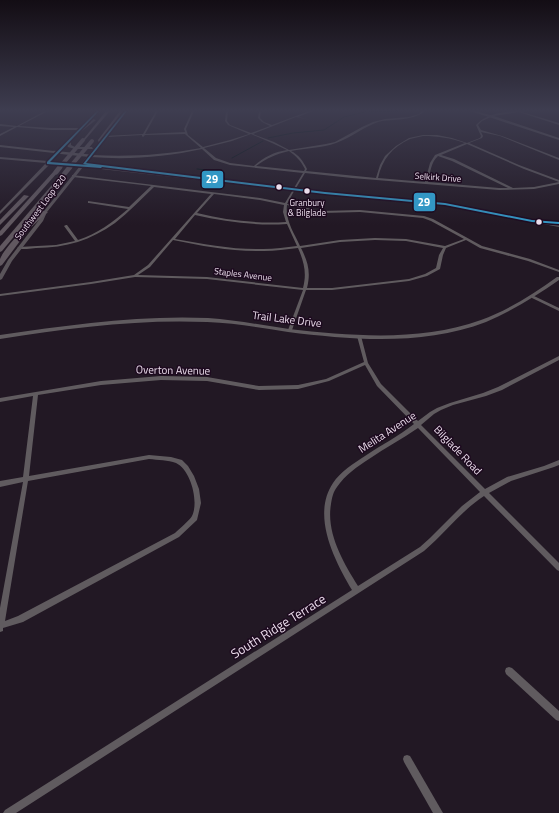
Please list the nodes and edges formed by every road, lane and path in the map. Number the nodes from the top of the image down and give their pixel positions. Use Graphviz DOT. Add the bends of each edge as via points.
graph roads {
  1 [pos="26,149"];
  2 [pos="61,149"];
  3 [pos="74,149"];
  4 [pos="85,149"];
  5 [pos="95,149"];
  6 [pos="197,149"];
  7 [pos="203,149"];
  8 [pos="297,149"];
  9 [pos="396,149"];
  10 [pos="454,149"];
  11 [pos="479,149"];
  12 [pos="532,149"];
  13 [pos="291,150"];
  14 [pos="438,155"];
  15 [pos="0,156"];
  16 [pos="559,160"];
  17 [pos="50,161"];
  18 [pos="82,165"];
  19 [pos="255,166"];
  20 [pos="53,170"];
  21 [pos="39,172"];
  22 [pos="304,172"];
  23 [pos="72,177"];
  24 [pos="377,179"];
  25 [pos="559,182"];
  26 [pos="426,183"];
  27 [pos="153,186"];
  28 [pos="514,189"];
  29 [pos="294,190"];
  30 [pos="213,193"];
  31 [pos="89,202"];
  32 [pos="286,203"];
  33 [pos="129,208"];
  34 [pos="45,212"];
  35 [pos="0,213"];
  36 [pos="195,214"];
  37 [pos="0,223"];
  38 [pos="288,223"];
  39 [pos="559,225"];
  40 [pos="66,226"];
  41 [pos="0,234"];
  42 [pos="172,239"];
  43 [pos="466,239"];
  44 [pos="77,241"];
  45 [pos="301,247"];
  46 [pos="445,247"];
  47 [pos="19,248"];
  48 [pos="0,250"];
  49 [pos="0,264"];
  50 [pos="559,271"];
  51 [pos="135,276"];
  52 [pos="0,278"];
  53 [pos="559,278"];
  54 [pos="304,289"];
  55 [pos="0,295"];
  56 [pos="533,297"];
  57 [pos="559,310"];
  58 [pos="290,330"];
  59 [pos="359,336"];
  60 [pos="0,337"];
  61 [pos="559,358"];
  62 [pos="366,363"];
  63 [pos="36,394"];
  64 [pos="0,400"];
  65 [pos="419,424"];
  66 [pos="559,462"];
  67 [pos="26,479"];
  68 [pos="0,484"];
  69 [pos="485,492"];
  70 [pos="559,568"];
  71 [pos="357,591"];
  72 [pos="0,627"];
  73 [pos="509,672"];
  74 [pos="559,717"];
  75 [pos="407,759"];
  76 [pos="8,813"];
  77 [pos="438,813"];
  1 -- 6 [label="street, bridge" via="92,156 145,158"];
  2 -- 17 [label="main road, Southwest Loop 820"];
  3 -- 20 [label="highway, bridge"];
  4 -- 48 [label="highway, bridge"];
  5 -- 18 [label="main road, Southwest Loop 820"];
  7 -- 19 [label="street, Selkirk Drive" via="223,163"];
  8 -- 13 [label="street"];
  9 -- 24 [label="street" via="384,158"];
  10 -- 14 [label="street"];
  11 -- 25 [label="street"];
  12 -- 16 [label="street"];
  13 -- 19 [label="street" via="268,156"];
  13 -- 22 [label="street" via="305,164"];
  14 -- 26 [label="street" via="431,163"];
  14 -- 28 [label="street"];
  15 -- 17 [label="main road"];
  17 -- 18 [label="main road"];
  17 -- 21 [label="main road, Southwest Loop 820"];
  18 -- 23 [label="main road, Southwest Loop 820"];
  18 -- 29 [label="main road"];
  19 -- 22 [label="street, Selkirk Drive"];
  20 -- 21 [label="main road"];
  20 -- 23 [label="main road" via="71,170"];
  20 -- 37 [label="highway"];
  20 -- 41 [label="highway"];
  21 -- 35 [label="main road, Southwest Loop 820"];
  22 -- 24 [label="street, Selkirk Drive"];
  22 -- 29 [label="street"];
  23 -- 27 [label="street"];
  23 -- 34 [label="main road, Southwest Loop 820"];
  24 -- 26 [label="street, Selkirk Drive"];
  25 -- 28 [label="street, Selkirk Drive" via="539,188"];
  26 -- 28 [label="street, Selkirk Drive"];
  27 -- 30 [label="street"];
  27 -- 33 [label="street"];
  29 -- 32 [label="street"];
  29 -- 39 [label="main road" via="445,204"];
  30 -- 32 [label="street"];
  30 -- 36 [label="street"];
  31 -- 33 [label="street"];
  32 -- 38 [label="street" via="284,211"];
  32 -- 43 [label="street" via="322,212 360,210 423,217"];
  33 -- 44 [label="street" via="107,228"];
  34 -- 47 [label="main road, Southwest Loop 820"];
  34 -- 49 [label="highway" via="22,235"];
  36 -- 38 [label="street" via="260,224"];
  36 -- 42 [label="street"];
  38 -- 45 [label="street"];
  40 -- 44 [label="street"];
  42 -- 45 [label="street" via="233,249"];
  42 -- 51 [label="street" via="149,266"];
  43 -- 46 [label="street"];
  43 -- 50 [label="street" via="486,248"];
  44 -- 47 [label="street"];
  45 -- 46 [label="street" via="368,238"];
  45 -- 54 [label="street" via="307,268"];
  46 -- 54 [label="street, Staples Avenue" via="438,269 426,275 364,286"];
  47 -- 52 [label="main road, Southwest Loop 820"];
  51 -- 54 [label="street, Staples Avenue" via="207,278"];
  51 -- 55 [label="street, Staples Avenue"];
  53 -- 56 [label="street, Trail Lake Drive"];
  54 -- 58 [label="street"];
  56 -- 57 [label="street"];
  56 -- 59 [label="street, Trail Lake Drive" via="482,321 457,328 386,337"];
  58 -- 59 [label="street, Trail Lake Drive"];
  58 -- 60 [label="street, Trail Lake Drive" via="210,320 149,319 94,323"];
  59 -- 62 [label="street, Bilglade Road"];
  61 -- 65 [label="street, Melita Avenue" via="501,388 437,409"];
  62 -- 63 [label="street, Overton Avenue" via="326,380 298,387 259,388 207,379 161,378 101,383"];
  62 -- 65 [label="street, Bilglade Road" via="379,385"];
  63 -- 64 [label="street, Overton Avenue"];
  63 -- 67 [label="street"];
  65 -- 69 [label="street, Bilglade Road"];
  65 -- 71 [label="street, Melita Avenue" via="354,466 336,483 330,493 328,529 339,560"];
  66 -- 69 [label="street, South Ridge Terrace" via="539,471 511,478"];
  67 -- 68 [label="street"];
  67 -- 72 [label="street"];
  67 -- 72 [label="street" via="162,457 180,462 186,468 196,489 198,503 195,518 177,535 20,619"];
  69 -- 70 [label="street, Bilglade Road"];
  69 -- 71 [label="street, South Ridge Terrace" via="460,511 422,549"];
  71 -- 76 [label="street, South Ridge Terrace"];
  73 -- 74 [label="street"];
  75 -- 77 [label="street"];
}
